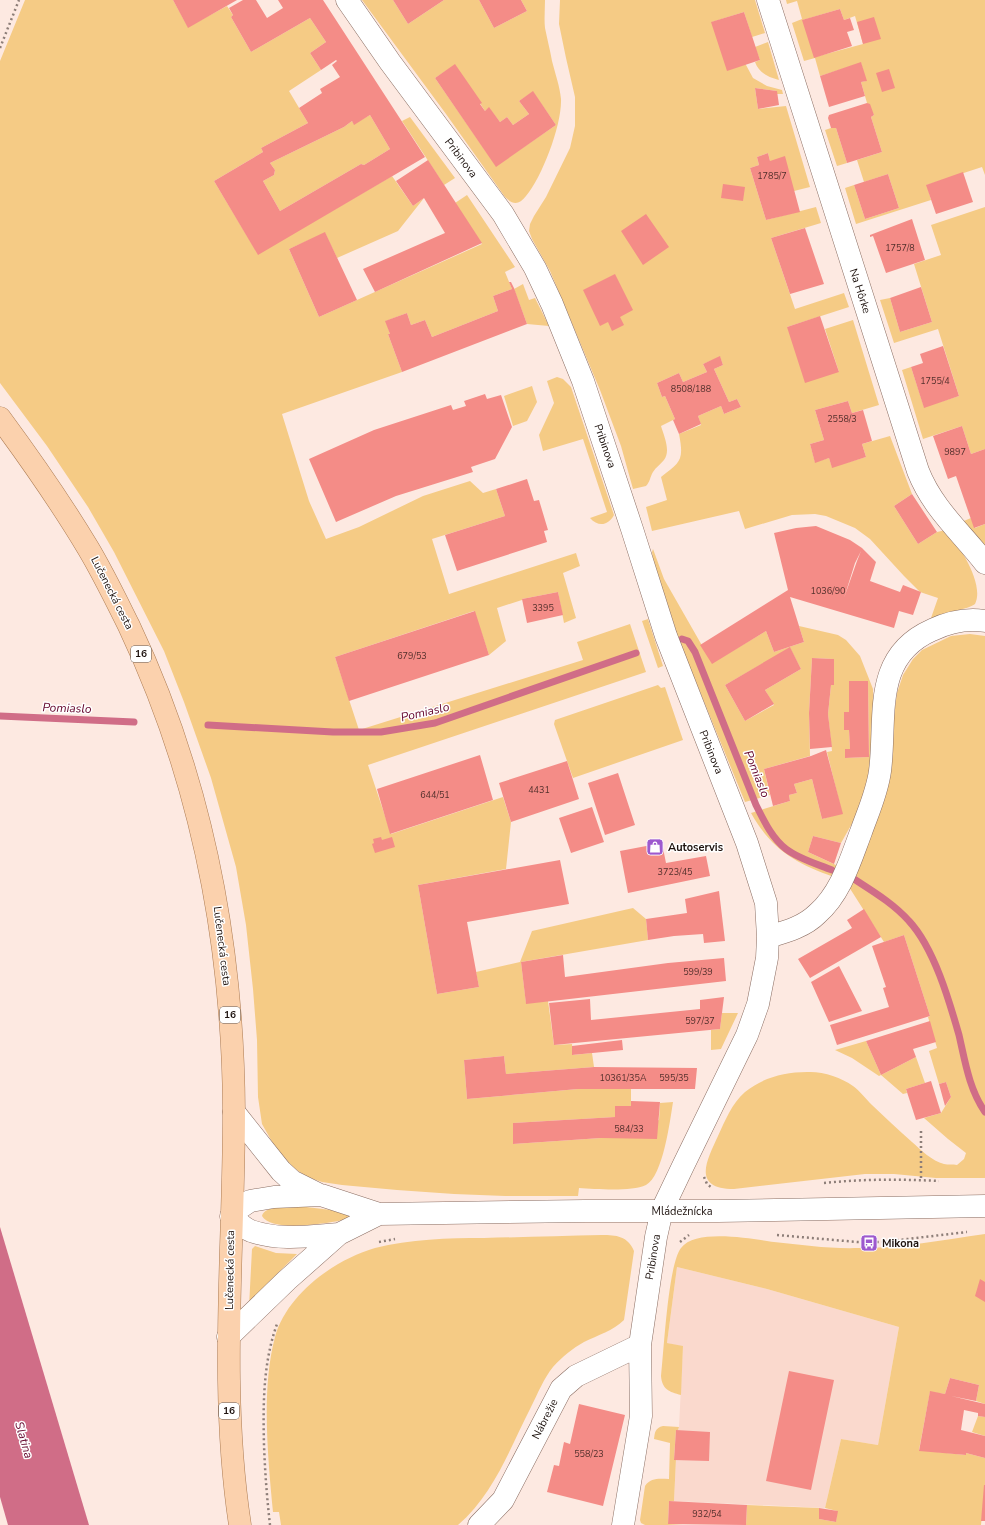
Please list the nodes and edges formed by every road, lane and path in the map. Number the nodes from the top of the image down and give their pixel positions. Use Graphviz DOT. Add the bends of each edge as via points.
graph roads {
  1 [pos="19,0"];
  2 [pos="346,0"];
  3 [pos="768,0"];
  4 [pos="0,48"];
  5 [pos="0,418"];
  6 [pos="985,563"];
  7 [pos="985,621"];
  8 [pos="768,937"];
  9 [pos="234,1112"];
  10 [pos="921,1131"];
  11 [pos="924,1180"];
  12 [pos="321,1195"];
  13 [pos="985,1206"];
  14 [pos="662,1210"];
  15 [pos="379,1214"];
  16 [pos="231,1216"];
  17 [pos="972,1231"];
  18 [pos="340,1234"];
  19 [pos="773,1235"];
  20 [pos="398,1238"];
  21 [pos="374,1244"];
  22 [pos="280,1318"];
  23 [pos="228,1337"];
  24 [pos="640,1345"];
  25 [pos="240,1525"];
  26 [pos="270,1525"];
  27 [pos="479,1525"];
  28 [pos="623,1525"];
  1 -- 4 [label="path"];
  2 -- 8 [label="street, Pribinova" via="503,214 535,268 552,304 583,381 666,636 753,860 766,903"];
  3 -- 6 [label="street, Na Hôrke" via="918,472 938,509"];
  5 -- 9 [label="main road, Lučenecká cesta / 16" via="90,550 115,598 163,705 196,806 220,918 232,1032"];
  7 -- 8 [label="street" via="961,620 941,626 909,644 898,657 886,682 880,770 875,794 842,882 831,900 817,915 797,928"];
  8 -- 14 [label="street, Pribinova" via="764,976 747,1035"];
  9 -- 12 [label="street" via="273,1162 292,1181"];
  9 -- 16 [label="main road, Lučenecká cesta / 16"];
  10 -- 11 [label="path" via="921,1180"];
  12 -- 15 [label="street"];
  12 -- 16 [label="street" via="250,1201"];
  13 -- 14 [label="street, Mládežnícka"];
  14 -- 15 [label="street, Mládežnícka"];
  14 -- 24 [label="street, Pribinova"];
  15 -- 18 [label="street"];
  16 -- 18 [label="street" via="250,1231 270,1235 292,1238"];
  16 -- 23 [label="main road, Lučenecká cesta / 16"];
  17 -- 19 [label="path" via="882,1242"];
  18 -- 23 [label="street" via="287,1280"];
  20 -- 21 [label="path"];
  22 -- 26 [label="path" via="272,1338 263,1392"];
  23 -- 25 [label="main road, Lučenecká cesta / 16" via="229,1410 234,1485"];
  24 -- 27 [label="street, Nábrežie" via="576,1376 561,1389 503,1500"];
  24 -- 28 [label="street, Pribinova" via="641,1416"];
}
